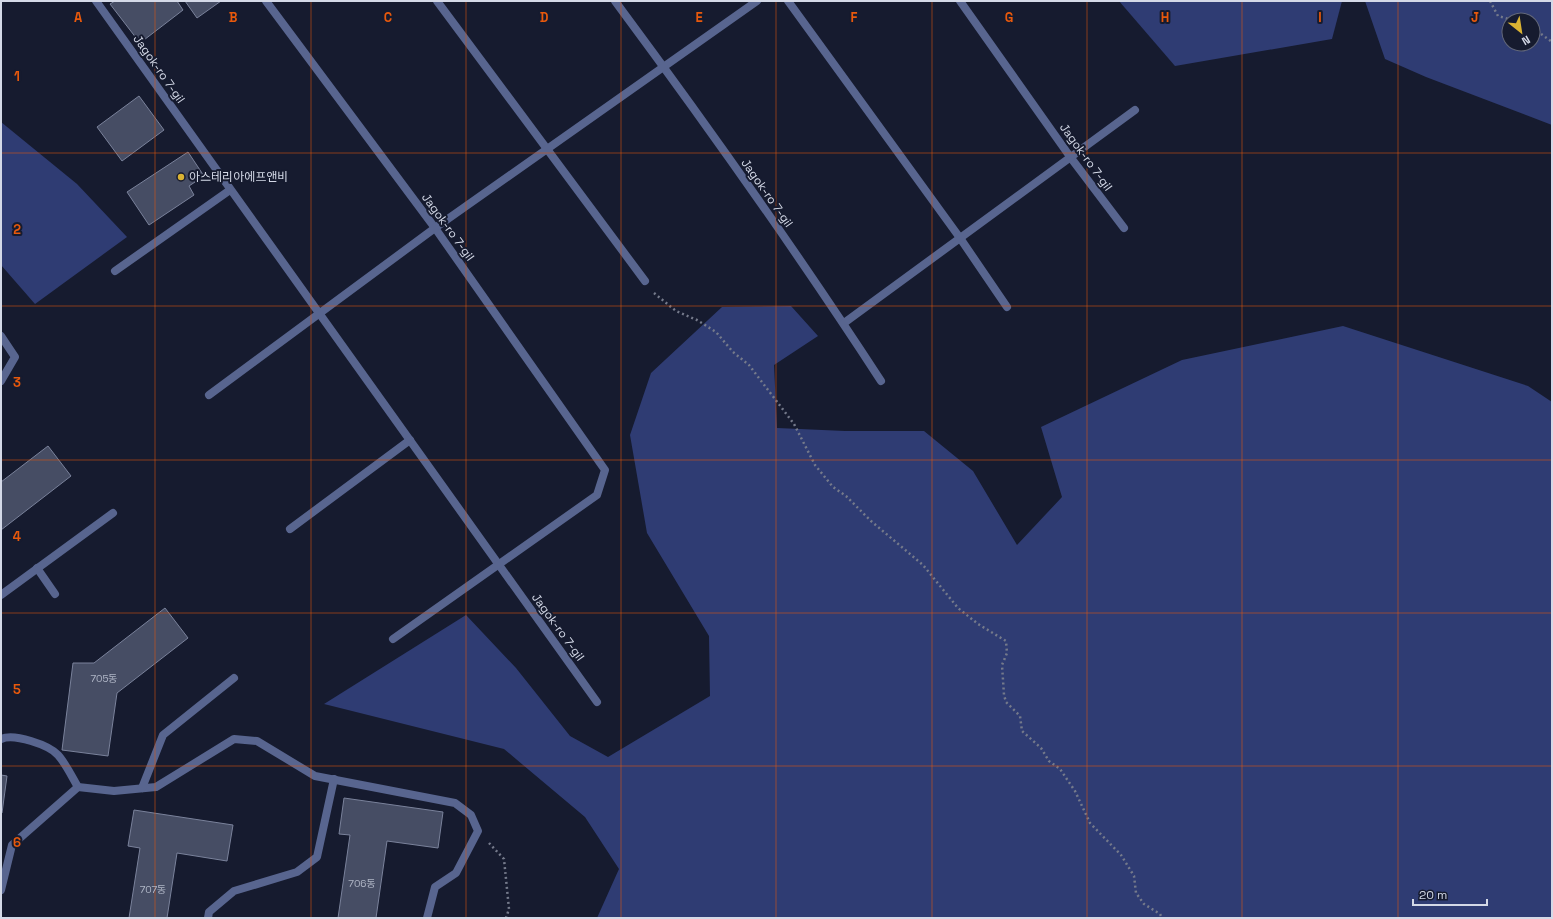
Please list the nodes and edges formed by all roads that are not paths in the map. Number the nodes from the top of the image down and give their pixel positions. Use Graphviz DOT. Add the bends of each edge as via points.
graph roads {
  1 [pos="96,1"];
  2 [pos="266,1"];
  3 [pos="437,1"];
  4 [pos="615,1"];
  5 [pos="757,1"];
  6 [pos="788,1"];
  7 [pos="960,1"];
  8 [pos="664,67"];
  9 [pos="1135,110"];
  10 [pos="547,148"];
  11 [pos="1071,158"];
  12 [pos="230,190"];
  13 [pos="434,228"];
  14 [pos="1124,228"];
  15 [pos="960,238"];
  16 [pos="115,270"];
  17 [pos="645,281"];
  18 [pos="1007,307"];
  19 [pos="320,314"];
  20 [pos="844,323"];
  21 [pos="1,336"];
  22 [pos="1,381"];
  23 [pos="881,381"];
  24 [pos="209,395"];
  25 [pos="410,440"];
  26 [pos="113,513"];
  27 [pos="290,529"];
  28 [pos="499,565"];
  29 [pos="37,568"];
  30 [pos="1,594"];
  31 [pos="55,594"];
  32 [pos="393,639"];
  33 [pos="234,678"];
  34 [pos="597,702"];
  35 [pos="1,739"];
  36 [pos="334,779"];
  37 [pos="78,787"];
  38 [pos="142,788"];
  39 [pos="1,890"];
  40 [pos="208,918"];
  41 [pos="427,918"];
  1 -- 12 [label="street, Jagok-ro 7-gil"];
  2 -- 13 [label="street, Jagok-ro 7-gil"];
  3 -- 10 [label="street"];
  4 -- 8 [label="street, Jagok-ro 7-gil"];
  5 -- 8 [label="street"];
  6 -- 15 [label="street"];
  7 -- 11 [label="street, Jagok-ro 7-gil"];
  8 -- 10 [label="street"];
  8 -- 20 [label="street, Jagok-ro 7-gil"];
  9 -- 11 [label="street"];
  10 -- 13 [label="street"];
  10 -- 17 [label="street"];
  11 -- 14 [label="street, Jagok-ro 7-gil"];
  11 -- 15 [label="street"];
  12 -- 16 [label="street"];
  12 -- 19 [label="street, Jagok-ro 7-gil"];
  13 -- 19 [label="street"];
  13 -- 28 [label="street, Jagok-ro 7-gil" via="605,470 597,495"];
  15 -- 18 [label="street"];
  15 -- 20 [label="street"];
  19 -- 24 [label="street"];
  19 -- 25 [label="street, Jagok-ro 7-gil"];
  20 -- 23 [label="street, Jagok-ro 7-gil"];
  21 -- 22 [label="street" via="15,357"];
  25 -- 27 [label="street"];
  25 -- 28 [label="street, Jagok-ro 7-gil"];
  26 -- 29 [label="street"];
  28 -- 32 [label="street"];
  28 -- 34 [label="street, Jagok-ro 7-gil"];
  29 -- 30 [label="street"];
  29 -- 31 [label="street"];
  33 -- 38 [label="street" via="164,735"];
  35 -- 37 [label="street" via="6,736 34,741 58,755"];
  36 -- 38 [label="street" via="315,776 257,741 234,739 156,787"];
  36 -- 40 [label="street" via="317,857 297,872 234,891 209,912"];
  36 -- 41 [label="street" via="455,803 471,815 478,831 456,873 435,887"];
  37 -- 38 [label="street" via="114,790"];
  37 -- 39 [label="street" via="12,845"];
}
